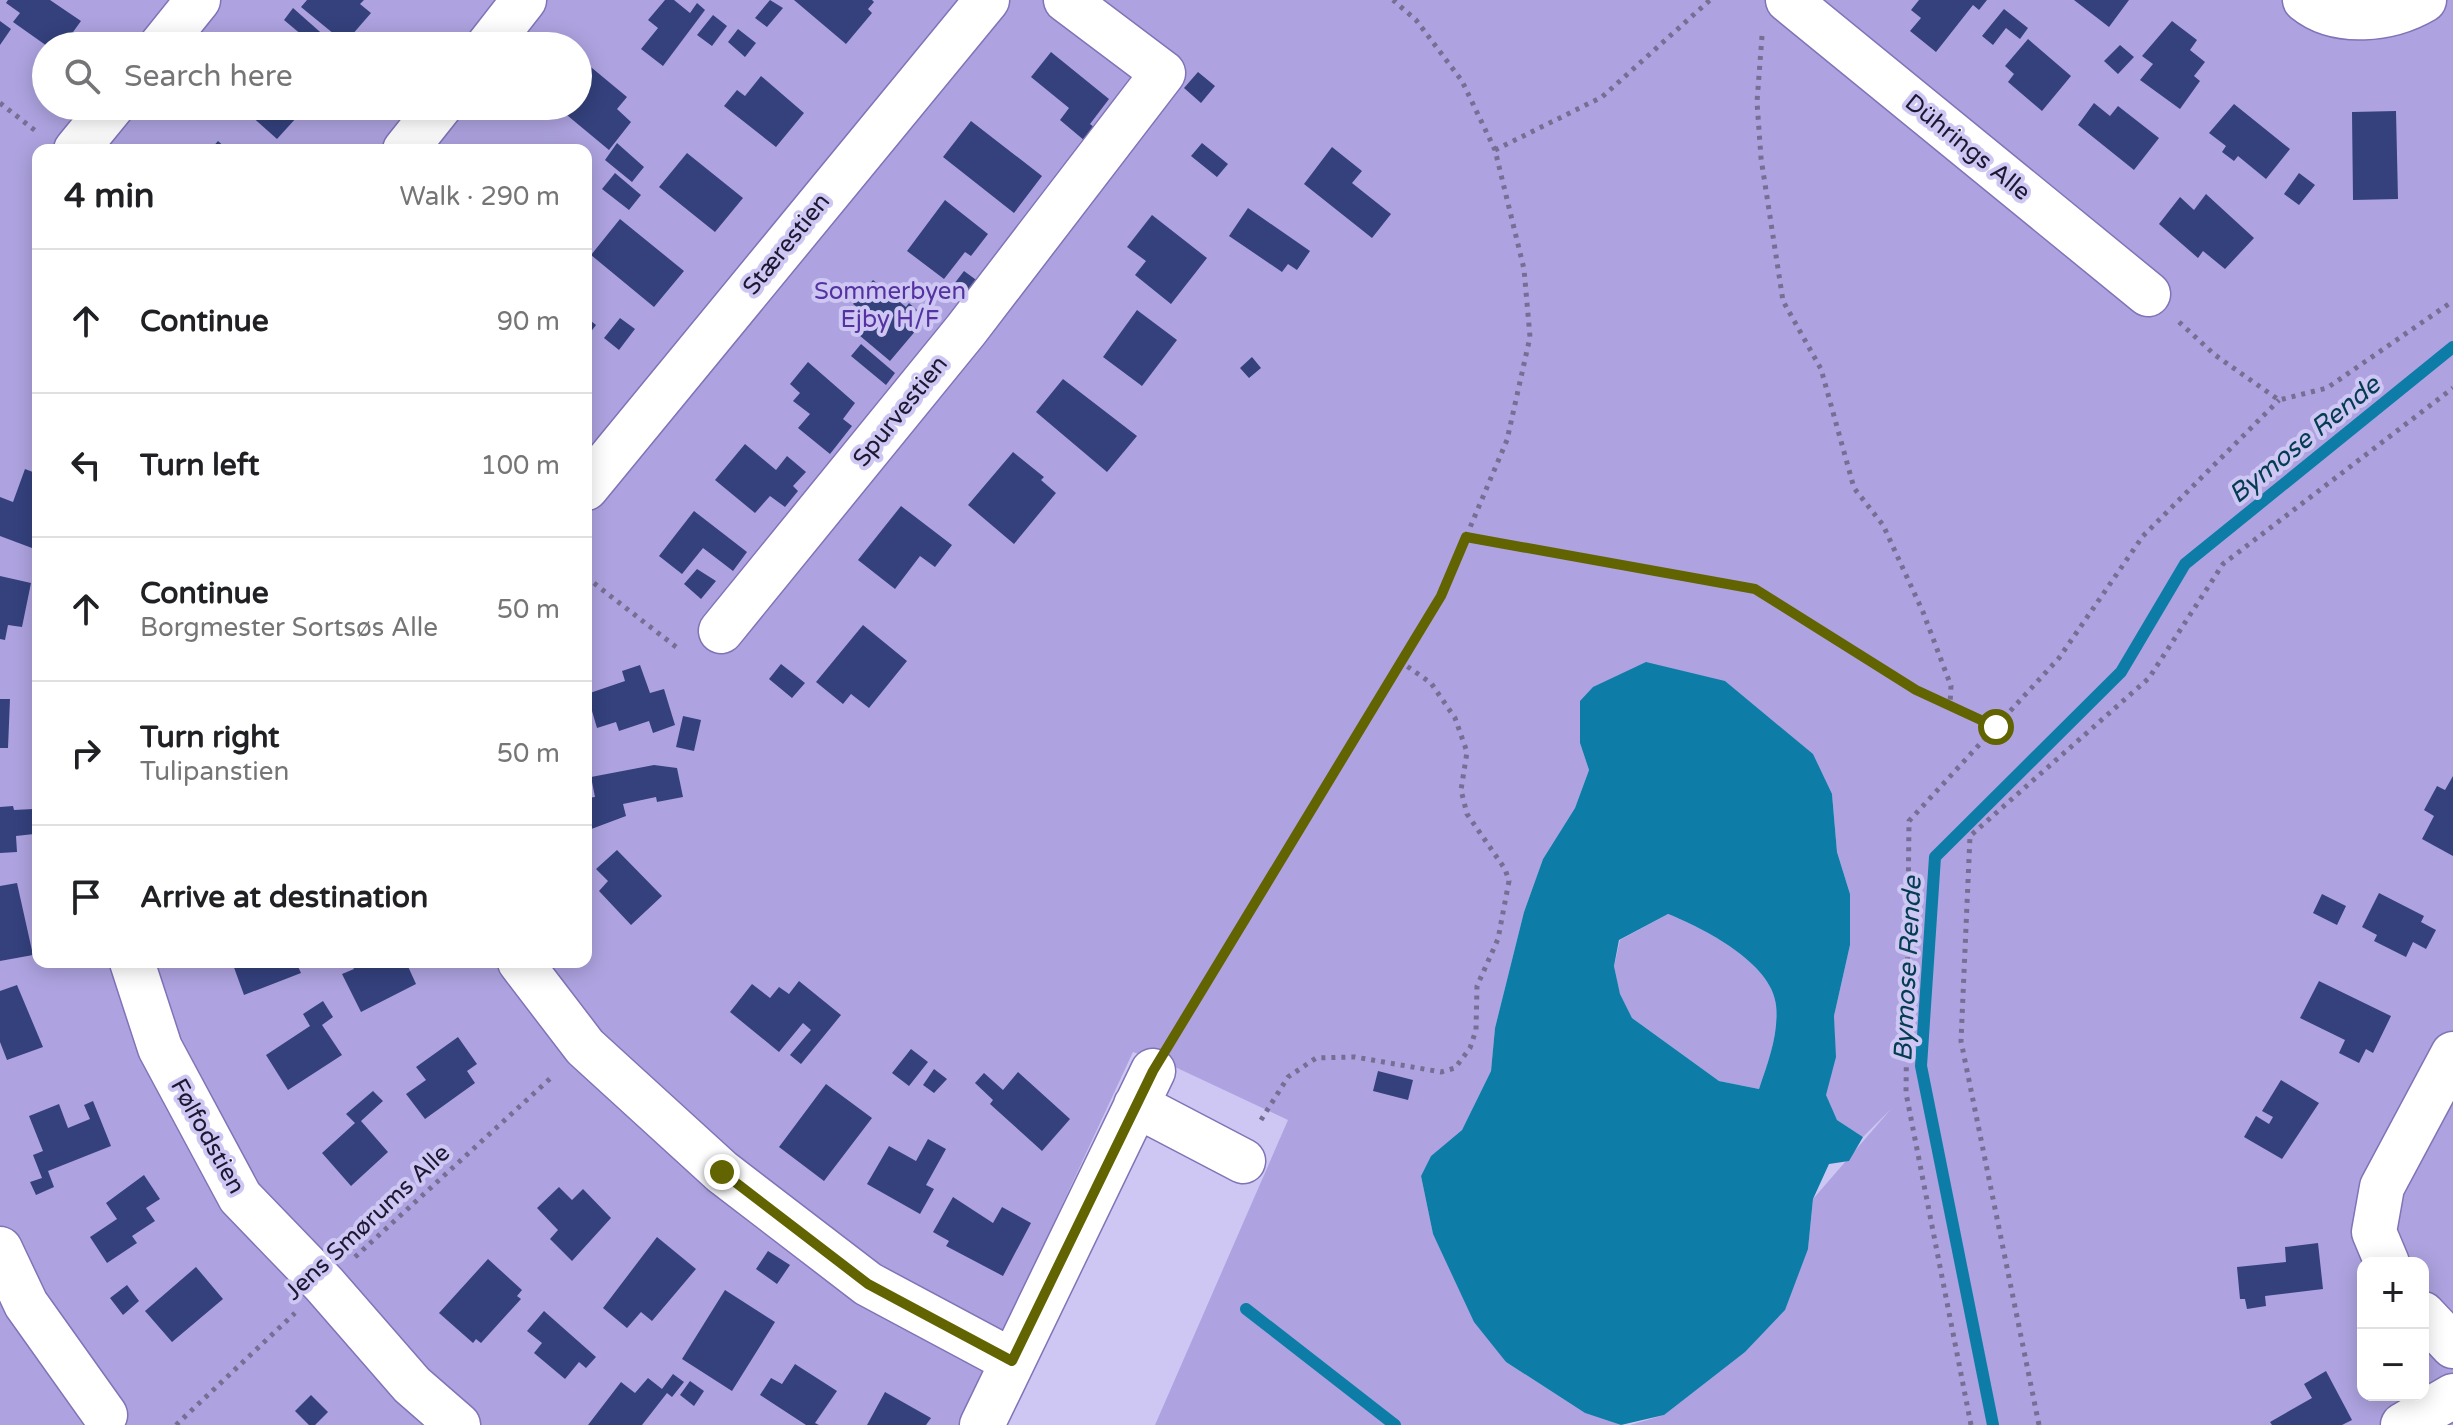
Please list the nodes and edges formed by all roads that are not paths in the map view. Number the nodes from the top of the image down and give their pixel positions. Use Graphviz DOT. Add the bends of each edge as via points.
graph roads {
  1 [pos="198,0"];
  2 [pos="524,0"];
  3 [pos="987,0"];
  4 [pos="1066,0"];
  5 [pos="2305,0"];
  6 [pos="2424,0"];
  7 [pos="1775,14"];
  8 [pos="172,32"];
  9 [pos="499,32"];
  10 [pos="94,120"];
  11 [pos="429,120"];
  12 [pos="63,144"];
  13 [pos="410,144"];
  14 [pos="2148,294"];
  15 [pos="592,481"];
  16 [pos="721,631"];
  17 [pos="134,968"];
  18 [pos="525,968"];
  19 [pos="2453,1054"];
  20 [pos="1243,1161"];
  21 [pos="0,1249"];
  22 [pos="2384,1257"];
  23 [pos="2429,1320"];
  24 [pos="2453,1346"];
  25 [pos="1012,1361"];
  26 [pos="2453,1396"];
  27 [pos="105,1415"];
  28 [pos="458,1425"];
  29 [pos="982,1425"];
  30 [pos="2403,1425"];
  1 -- 8 [label="lane"];
  2 -- 9 [label="lane"];
  3 -- 15 [label="lane, Stærestien"];
  4 -- 16 [label="lane, Spurvestien" via="1163,73 966,330"];
  5 -- 6 [label="lane" via="2318,11 2372,18 2405,12"];
  7 -- 14 [label="lane, Dührings Alle"];
  10 -- 12 [label="lane"];
  11 -- 13 [label="lane"];
  17 -- 28 [label="lane, Følfodstien" via="160,1048 240,1197 412,1385"];
  18 -- 25 [label="lane" via="585,1047 722,1172 868,1284"];
  19 -- 22 [label="lane" via="2382,1187 2374,1232"];
  20 -- 25 [label="lane" via="1145,1088"];
  21 -- 27 [label="lane" via="26,1304"];
  23 -- 24 [label="lane"];
  25 -- 29 [label="lane"];
  26 -- 30 [label="lane"];
}
